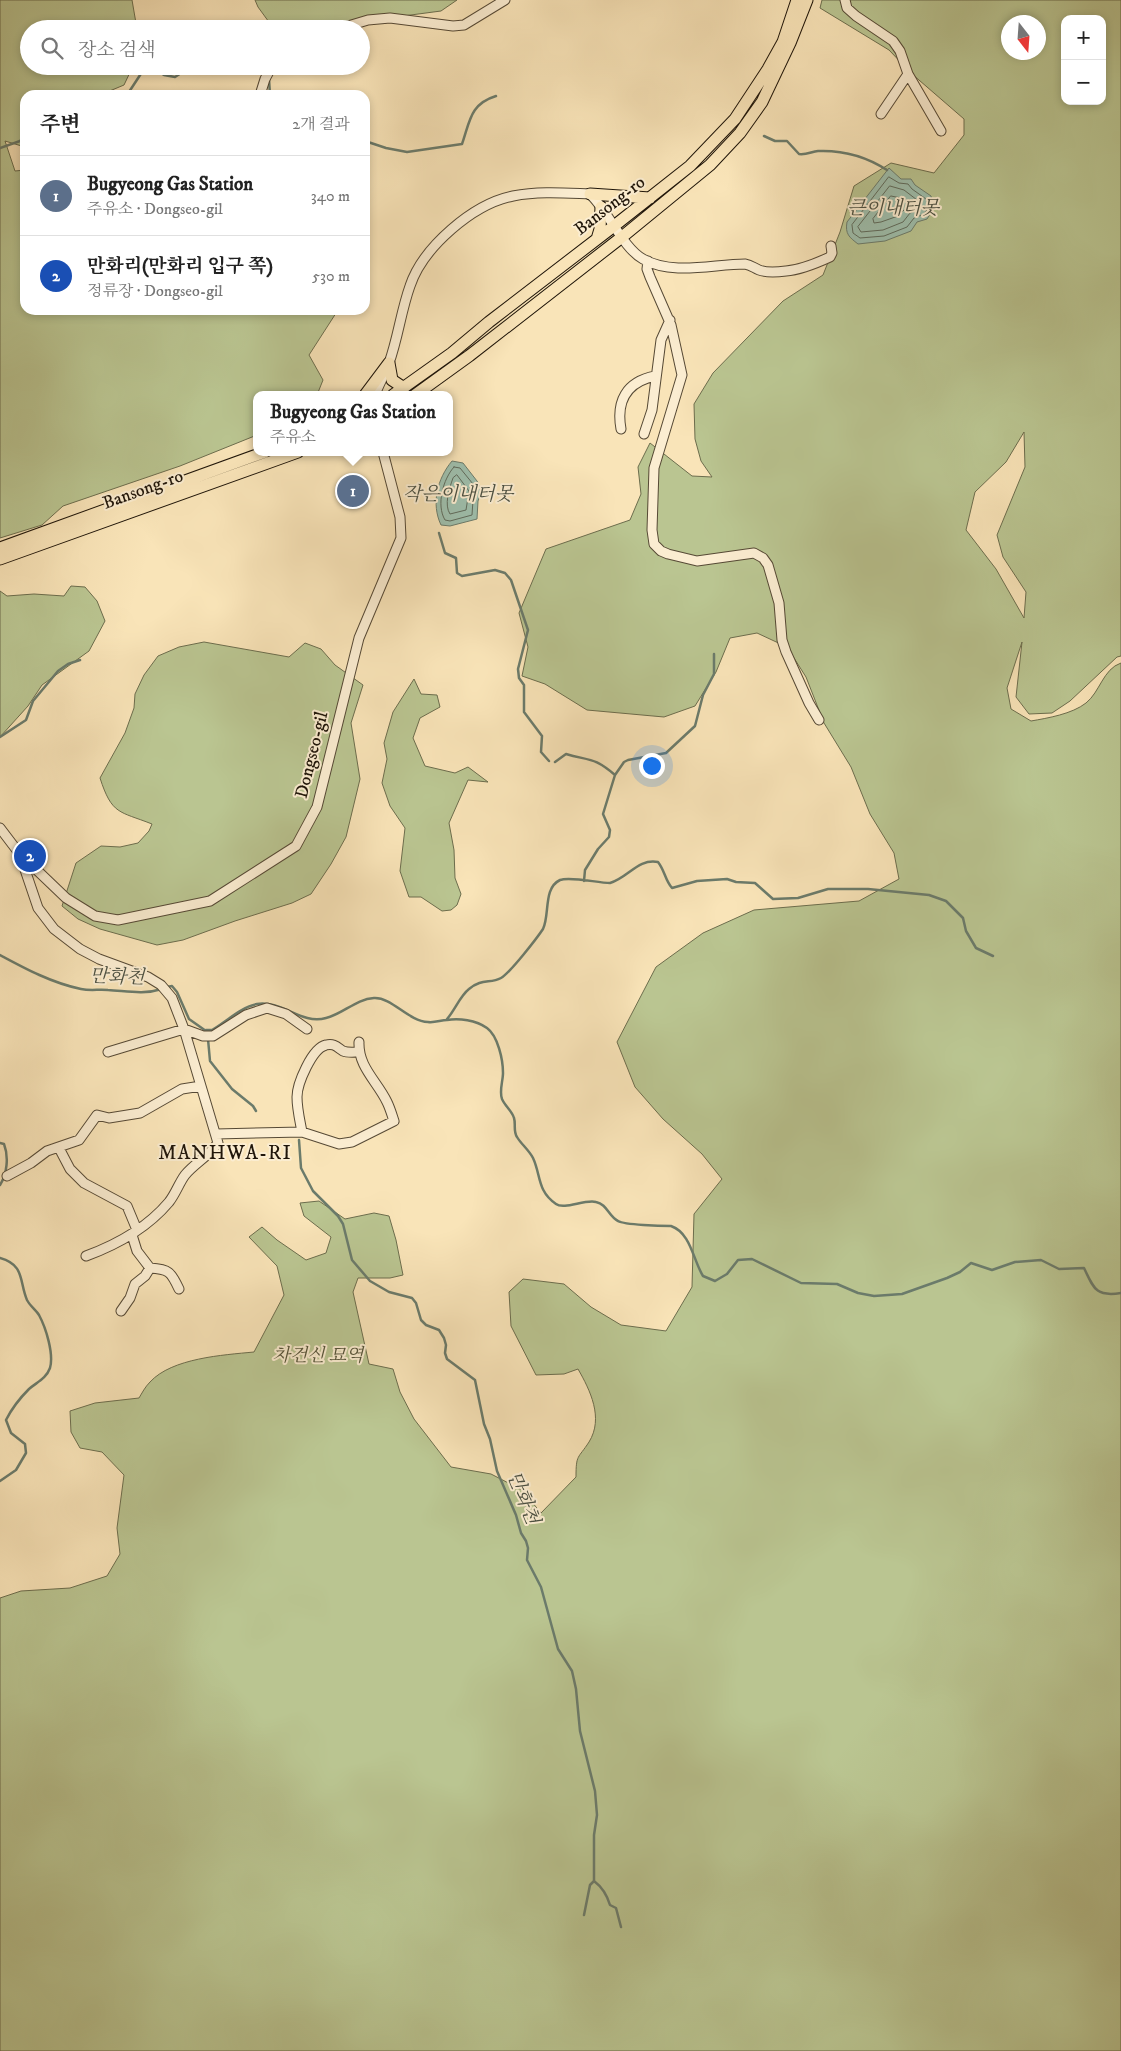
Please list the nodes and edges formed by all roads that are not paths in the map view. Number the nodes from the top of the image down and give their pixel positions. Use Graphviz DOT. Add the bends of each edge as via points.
graph roads {
  1 [pos="505,0"];
  2 [pos="845,0"];
  3 [pos="805,1"];
  4 [pos="368,20"];
  5 [pos="908,74"];
  6 [pos="267,75"];
  7 [pos="265,90"];
  8 [pos="881,114"];
  9 [pos="941,131"];
  10 [pos="665,186"];
  11 [pos="590,194"];
  12 [pos="650,198"];
  13 [pos="601,207"];
  14 [pos="653,212"];
  15 [pos="614,226"];
  16 [pos="622,237"];
  17 [pos="597,239"];
  18 [pos="831,246"];
  19 [pos="648,261"];
  20 [pos="670,320"];
  21 [pos="389,363"];
  22 [pos="655,376"];
  23 [pos="404,388"];
  24 [pos="368,391"];
  25 [pos="377,391"];
  26 [pos="399,391"];
  27 [pos="421,391"];
  28 [pos="621,429"];
  29 [pos="644,434"];
  30 [pos="254,456"];
  31 [pos="287,456"];
  32 [pos="384,456"];
  33 [pos="0,548"];
  34 [pos="0,559"];
  35 [pos="819,720"];
  36 [pos="0,828"];
  37 [pos="19,853"];
  38 [pos="38,871"];
  39 [pos="27,878"];
  40 [pos="184,1028"];
  41 [pos="307,1029"];
  42 [pos="359,1042"];
  43 [pos="108,1052"];
  44 [pos="359,1052"];
  45 [pos="202,1086"];
  46 [pos="302,1132"];
  47 [pos="216,1134"];
  48 [pos="59,1148"];
  49 [pos="7,1176"];
  50 [pos="135,1233"];
  51 [pos="86,1256"];
  52 [pos="150,1268"];
  53 [pos="179,1289"];
  54 [pos="121,1311"];
  1 -- 4 [label="street" via="464,26 390,18"];
  2 -- 5 [label="street" via="847,8 856,16 893,41"];
  3 -- 10 [label="main road, Bansong-ro" via="768,69 735,119 690,166"];
  3 -- 14 [label="main road, Bansong-ro" via="790,43 762,102 740,133 702,173"];
  5 -- 8 [label="street"];
  5 -- 9 [label="street"];
  6 -- 7 [label="street"];
  10 -- 12 [label="main road, Bansong-ro"];
  10 -- 14 [label="main road" via="664,194 648,208"];
  11 -- 12 [label="main road"];
  11 -- 13 [label="street"];
  11 -- 21 [label="street" via="513,196 484,207 451,230 416,271"];
  12 -- 15 [label="main road, Bansong-ro"];
  13 -- 15 [label="street"];
  13 -- 17 [label="main road"];
  14 -- 16 [label="main road, Bansong-ro"];
  15 -- 16 [label="street"];
  15 -- 17 [label="main road, Bansong-ro"];
  16 -- 19 [label="street" via="641,258"];
  16 -- 27 [label="main road, Bansong-ro"];
  17 -- 23 [label="main road, Bansong-ro"];
  18 -- 19 [label="street" via="830,258 782,272 760,270 748,264 695,268"];
  19 -- 20 [label="street" via="647,269"];
  20 -- 22 [label="street" via="661,340"];
  20 -- 35 [label="street" via="682,374 654,468 654,544 661,552 697,561 754,553 763,558 768,565 778,603 786,652"];
  21 -- 23 [label="main road" via="392,380"];
  21 -- 24 [label="main road"];
  21 -- 25 [label="street"];
  22 -- 28 [label="street" via="646,378 625,394 620,402"];
  22 -- 29 [label="street" via="652,410"];
  23 -- 26 [label="main road, Bansong-ro"];
  30 -- 33 [label="main road, Bansong-ro"];
  31 -- 34 [label="main road, Bansong-ro"];
  32 -- 38 [label="street, Dongseo-gil" via="400,517 402,538 359,638 317,807 296,846 210,901 118,920 88,912 66,898"];
  36 -- 37 [label="street, Dongseo-gil"];
  37 -- 38 [label="street, Dongseo-gil"];
  37 -- 39 [label="street, Dongseo-gil"];
  38 -- 39 [label="street"];
  39 -- 40 [label="street, Dongseo-gil" via="44,918 67,940 99,959 148,977 164,988 172,998"];
  40 -- 41 [label="street" via="207,1037 246,1015 267,1008 286,1014"];
  40 -- 43 [label="street"];
  40 -- 45 [label="street, Dongseo-gil"];
  42 -- 44 [label="street"];
  44 -- 46 [label="street" via="348,1052 328,1044 312,1056 297,1096"];
  44 -- 46 [label="street" via="394,1121 361,1138 339,1144"];
  45 -- 47 [label="street, Dongseo-gil"];
  45 -- 48 [label="street" via="182,1089 140,1113 118,1117 97,1115 79,1140"];
  46 -- 47 [label="street"];
  47 -- 50 [label="street" via="218,1142 212,1151 187,1174 169,1202"];
  48 -- 49 [label="street" via="47,1151 31,1164"];
  48 -- 50 [label="street" via="70,1169 84,1183 128,1206"];
  50 -- 51 [label="street"];
  50 -- 52 [label="street" via="137,1251"];
  52 -- 53 [label="street" via="163,1268 174,1277"];
  52 -- 54 [label="street" via="135,1284"];
}
